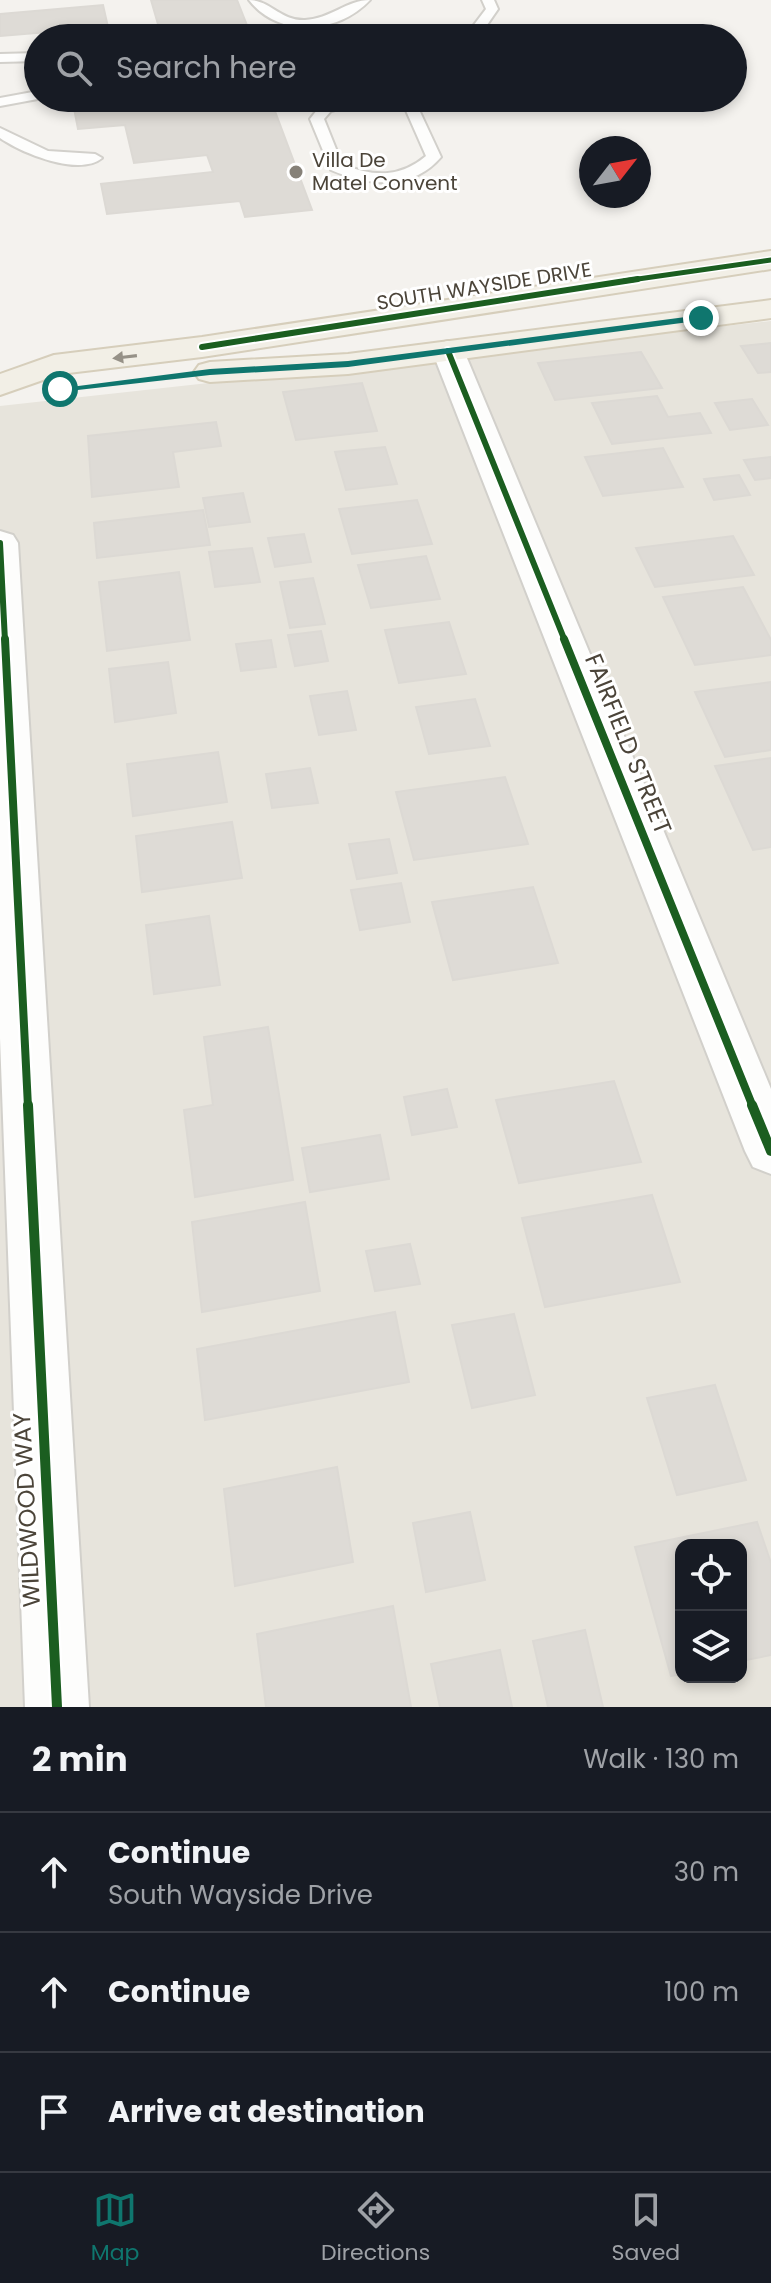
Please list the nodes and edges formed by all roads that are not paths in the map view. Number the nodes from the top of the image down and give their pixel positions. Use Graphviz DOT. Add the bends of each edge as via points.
graph roads {
  1 [pos="255,0"];
  2 [pos="364,0"];
  3 [pos="488,0"];
  4 [pos="296,24"];
  5 [pos="309,24"];
  6 [pos="481,24"];
  7 [pos="24,57"];
  8 [pos="0,58"];
  9 [pos="24,98"];
  10 [pos="0,102"];
  11 [pos="323,112"];
  12 [pos="417,112"];
  13 [pos="0,132"];
  14 [pos="95,158"];
  15 [pos="771,236"];
  16 [pos="771,260"];
  17 [pos="771,285"];
  18 [pos="771,309"];
  19 [pos="448,351"];
  20 [pos="206,360"];
  21 [pos="0,387"];
  22 [pos="0,543"];
  23 [pos="771,1151"];
  24 [pos="57,1707"];
  1 -- 4 [label="lane" via="279,22"];
  2 -- 5 [label="lane" via="340,16"];
  3 -- 6 [label="lane" via="492,9"];
  7 -- 8 [label="lane"];
  9 -- 10 [label="lane"];
  11 -- 12 [label="lane" via="317,119 336,167 385,180 410,176 434,157"];
  13 -- 14 [label="lane" via="60,160"];
  15 -- 20 [label="main road" via="324,310"];
  16 -- 20 [label="main road, SOUTH WAYSIDE DRIVE" via="614,282"];
  17 -- 20 [label="main road, SOUTH WAYSIDE DRIVE"];
  18 -- 19 [label="main road"];
  19 -- 20 [label="main road" via="348,364"];
  19 -- 23 [label="street, FAIRFIELD STREET"];
  20 -- 21 [label="main road, SOUTH WAYSIDE DRIVE" via="60,389"];
  22 -- 24 [label="street, WILDWOOD WAY"];
}
